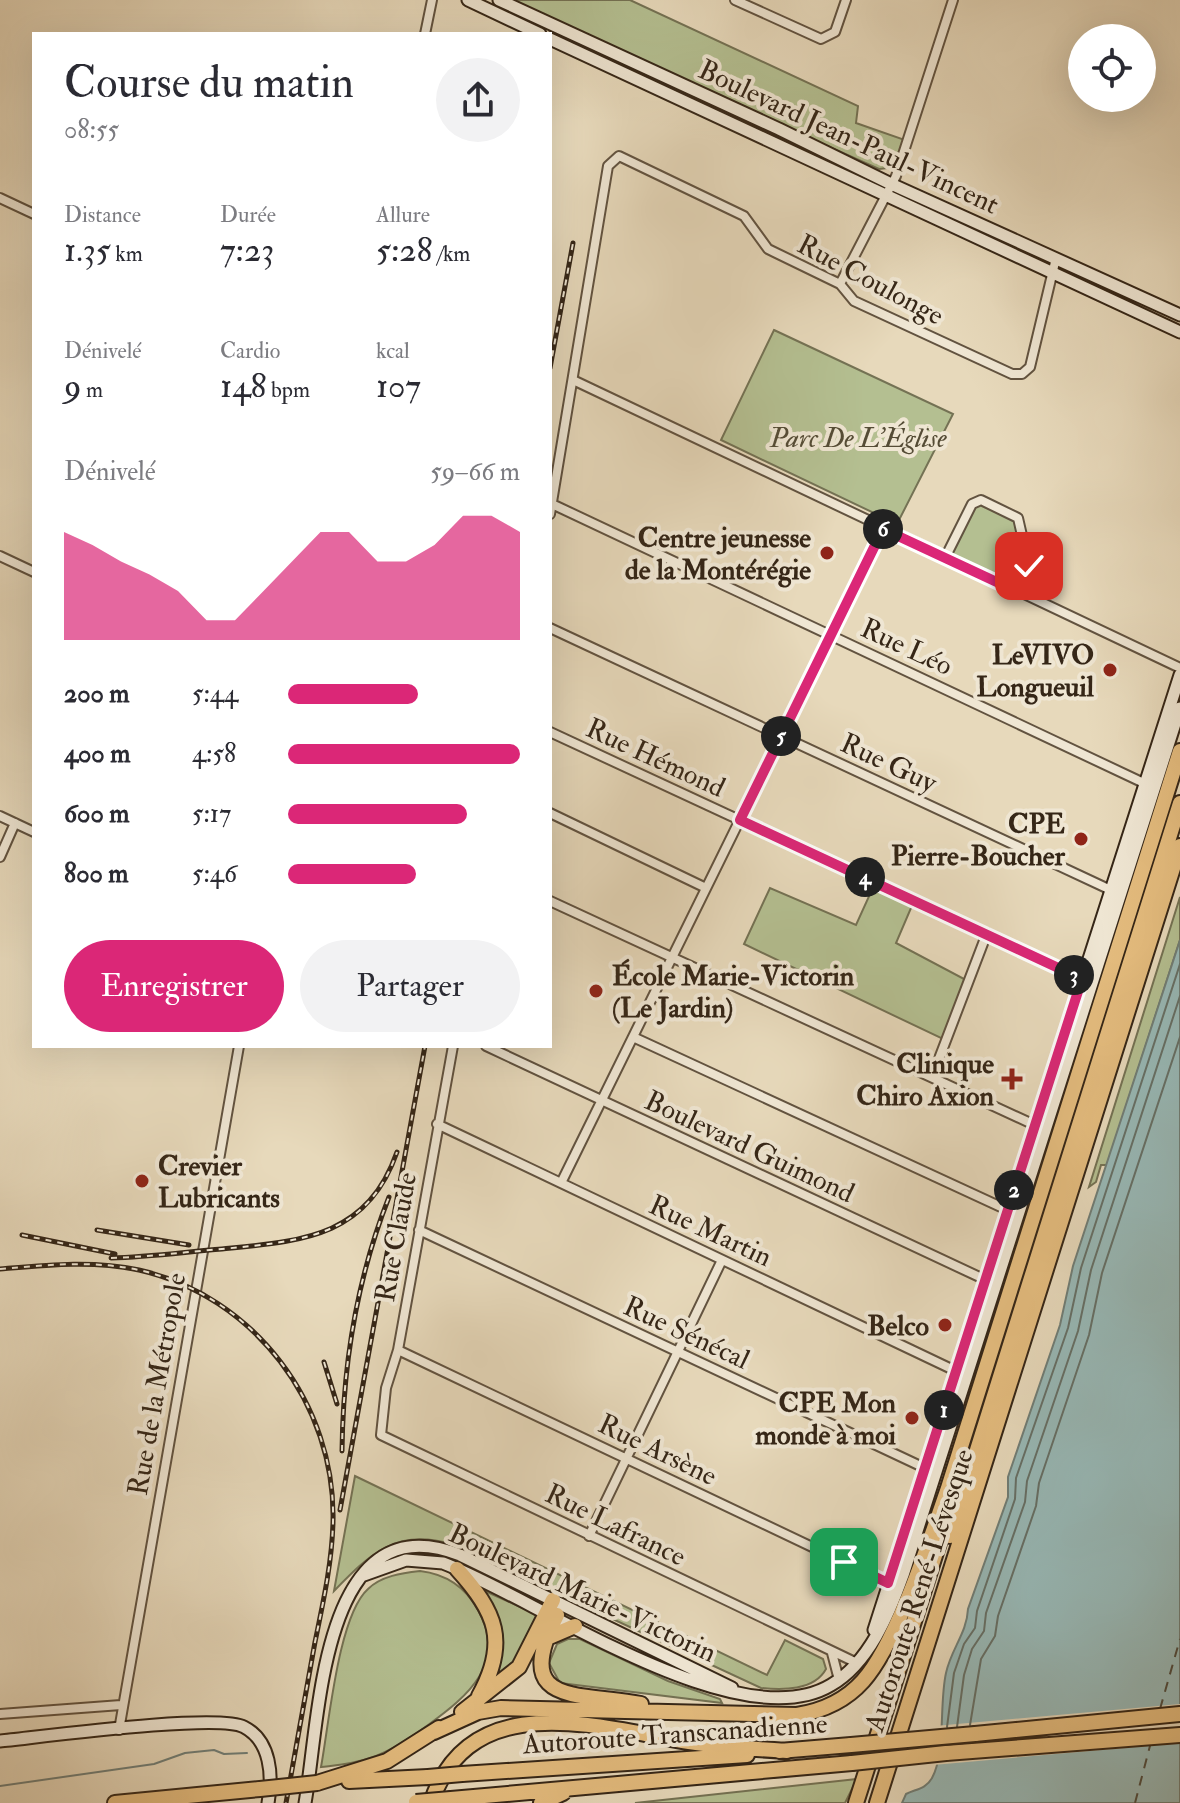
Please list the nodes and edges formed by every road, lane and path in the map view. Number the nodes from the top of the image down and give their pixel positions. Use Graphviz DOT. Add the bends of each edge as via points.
graph roads {
  1 [pos="432,0"];
  2 [pos="468,0"];
  3 [pos="499,0"];
  4 [pos="735,0"];
  5 [pos="846,0"];
  6 [pos="953,0"];
  7 [pos="425,32"];
  8 [pos="536,32"];
  9 [pos="552,40"];
  10 [pos="619,55"];
  11 [pos="616,69"];
  12 [pos="888,189"];
  13 [pos="0,198"];
  14 [pos="32,213"];
  15 [pos="1056,258"];
  16 [pos="1051,275"];
  17 [pos="840,284"];
  18 [pos="1180,315"];
  19 [pos="1180,332"];
  20 [pos="573,380"];
  21 [pos="552,503"];
  22 [pos="552,509"];
  23 [pos="883,529"];
  24 [pos="0,556"];
  25 [pos="945,558"];
  26 [pos="32,571"];
  27 [pos="1016,591"];
  28 [pos="552,629"];
  29 [pos="831,635"];
  30 [pos="1180,668"];
  31 [pos="1180,675"];
  32 [pos="1180,708"];
  33 [pos="552,733"];
  34 [pos="781,735"];
  35 [pos="1180,751"];
  36 [pos="1180,775"];
  37 [pos="1150,786"];
  38 [pos="1180,803"];
  39 [pos="552,814"];
  40 [pos="0,816"];
  41 [pos="740,820"];
  42 [pos="15,823"];
  43 [pos="32,831"];
  44 [pos="1180,846"];
  45 [pos="0,857"];
  46 [pos="706,888"];
  47 [pos="1116,892"];
  48 [pos="552,902"];
  49 [pos="987,933"];
  50 [pos="672,957"];
  51 [pos="1087,981"];
  52 [pos="633,1037"];
  53 [pos="239,1048"];
  54 [pos="453,1048"];
  55 [pos="490,1048"];
  56 [pos="932,1077"];
  57 [pos="602,1100"];
  58 [pos="437,1124"];
  59 [pos="1040,1127"];
  60 [pos="561,1183"];
  61 [pos="1013,1212"];
  62 [pos="419,1230"];
  63 [pos="722,1260"];
  64 [pos="991,1282"];
  65 [pos="398,1350"];
  66 [pos="679,1352"];
  67 [pos="961,1373"];
  68 [pos="381,1435"];
  69 [pos="628,1460"];
  70 [pos="930,1470"];
  71 [pos="589,1536"];
  72 [pos="457,1569"];
  73 [pos="364,1575"];
  74 [pos="893,1585"];
  75 [pos="555,1608"];
  76 [pos="575,1626"];
  77 [pos="547,1638"];
  78 [pos="832,1653"];
  79 [pos="857,1663"];
  80 [pos="839,1680"];
  81 [pos="740,1692"];
  82 [pos="475,1703"];
  83 [pos="121,1705"];
  84 [pos="684,1712"];
  85 [pos="0,1714"];
  86 [pos="1180,1714"];
  87 [pos="119,1730"];
  88 [pos="434,1732"];
  89 [pos="1180,1735"];
  90 [pos="0,1741"];
  91 [pos="787,1751"];
  92 [pos="317,1783"];
  93 [pos="575,1789"];
  94 [pos="416,1802"];
  95 [pos="874,1802"];
  96 [pos="115,1803"];
  97 [pos="268,1803"];
  98 [pos="305,1803"];
  99 [pos="407,1803"];
  100 [pos="431,1803"];
  101 [pos="541,1803"];
  102 [pos="856,1803"];
  1 -- 7 [label="street"];
  2 -- 8 [label="street"];
  3 -- 10 [label="street, Boulevard Jean-Paul-Vincent"];
  4 -- 5 [label="street" via="821,39 835,32"];
  6 -- 12 [label="street"];
  9 -- 11 [label="street, Boulevard Jean-Paul-Vincent"];
  10 -- 11 [label="street"];
  10 -- 12 [label="street, Boulevard Jean-Paul-Vincent"];
  11 -- 12 [label="street, Boulevard Jean-Paul-Vincent"];
  12 -- 15 [label="street, Boulevard Jean-Paul-Vincent"];
  12 -- 16 [label="street, Boulevard Jean-Paul-Vincent"];
  12 -- 17 [label="street"];
  13 -- 14 [label="street"];
  15 -- 16 [label="street, Rue Coulonge"];
  15 -- 18 [label="street, Boulevard Jean-Paul-Vincent"];
  16 -- 17 [label="street, Rue Coulonge" via="1030,367 1022,374 854,301"];
  16 -- 19 [label="street, Boulevard Jean-Paul-Vincent"];
  17 -- 20 [label="street, Rue Coulonge" via="768,249 744,216 619,156 608,166"];
  20 -- 21 [label="street"];
  20 -- 23 [label="street"];
  22 -- 29 [label="street, Rue Léo"];
  23 -- 25 [label="street"];
  23 -- 29 [label="street"];
  24 -- 26 [label="street"];
  25 -- 27 [label="street"];
  25 -- 27 [label="street" via="972,504 981,500 1018,518 1029,566"];
  27 -- 30 [label="street"];
  28 -- 34 [label="street, Rue Guy"];
  29 -- 34 [label="street"];
  29 -- 37 [label="street, Rue Léo"];
  31 -- 37 [label="street, Boulevard Marie-Victorin"];
  32 -- 37 [label="street, Boulevard Marie-Victorin"];
  33 -- 41 [label="street, Rue Hémond"];
  34 -- 41 [label="street"];
  34 -- 47 [label="street, Rue Guy"];
  35 -- 84 [label="highway" via="948,1488 877,1662 847,1695 808,1713"];
  36 -- 102 [label="highway"];
  37 -- 47 [label="street, Boulevard Marie-Victorin"];
  38 -- 95 [label="highway, Autoroute René-Lévesque" via="917,1640"];
  39 -- 46 [label="street"];
  40 -- 42 [label="street"];
  41 -- 46 [label="street"];
  41 -- 49 [label="street, Rue Hémond"];
  42 -- 43 [label="street"];
  42 -- 45 [label="street"];
  44 -- 95 [label="highway, Autoroute René-Lévesque"];
  46 -- 50 [label="street"];
  47 -- 51 [label="street, Boulevard Marie-Victorin"];
  48 -- 50 [label="street"];
  49 -- 51 [label="street, Rue Hémond"];
  49 -- 56 [label="street"];
  50 -- 52 [label="street"];
  50 -- 56 [label="street"];
  51 -- 59 [label="street, Boulevard Marie-Victorin"];
  52 -- 57 [label="street"];
  52 -- 61 [label="street"];
  53 -- 83 [label="street, Rue de la Métropole"];
  54 -- 58 [label="street, Rue Claude"];
  55 -- 57 [label="street, Boulevard Guimond"];
  56 -- 59 [label="street"];
  57 -- 60 [label="street"];
  57 -- 64 [label="street, Boulevard Guimond"];
  58 -- 60 [label="street, Rue Martin"];
  58 -- 62 [label="street, Rue Claude"];
  59 -- 61 [label="street, Boulevard Marie-Victorin"];
  60 -- 63 [label="street, Rue Martin"];
  61 -- 64 [label="street, Boulevard Marie-Victorin"];
  62 -- 65 [label="street, Rue Claude"];
  62 -- 66 [label="street, Rue Sénécal"];
  63 -- 66 [label="street"];
  63 -- 67 [label="street, Rue Martin"];
  64 -- 67 [label="street, Boulevard Marie-Victorin"];
  65 -- 68 [label="street, Rue Claude" via="386,1388"];
  65 -- 69 [label="street, Rue Arsène"];
  66 -- 69 [label="street"];
  66 -- 70 [label="street, Rue Sénécal"];
  67 -- 70 [label="street, Boulevard Marie-Victorin"];
  68 -- 71 [label="street, Rue Lafrance"];
  69 -- 71 [label="street"];
  69 -- 74 [label="street, Rue Arsène"];
  70 -- 74 [label="street, Boulevard Marie-Victorin"];
  71 -- 78 [label="street, Rue Lafrance"];
  72 -- 73 [label="street, Boulevard Marie-Victorin" via="412,1559"];
  72 -- 75 [label="street, Boulevard Marie-Victorin"];
  72 -- 82 [label="highway" via="485,1602 496,1633 494,1664"];
  73 -- 75 [label="street, Boulevard Marie-Victorin" via="387,1554 433,1548 464,1557"];
  73 -- 98 [label="street, Boulevard Marie-Victorin" via="348,1594 335,1624"];
  74 -- 79 [label="street, Boulevard Marie-Victorin" via="889,1613"];
  75 -- 76 [label="street, Boulevard Marie-Victorin"];
  75 -- 77 [label="highway"];
  75 -- 81 [label="street, Boulevard Marie-Victorin"];
  75 -- 82 [label="highway" via="519,1667"];
  76 -- 77 [label="highway"];
  76 -- 81 [label="street, Boulevard Marie-Victorin" via="693,1683"];
  77 -- 84 [label="highway" via="540,1665 553,1689"];
  78 -- 79 [label="street, Rue Lafrance"];
  78 -- 80 [label="street"];
  79 -- 80 [label="street, Boulevard Marie-Victorin"];
  80 -- 81 [label="street, Boulevard Marie-Victorin" via="800,1697"];
  82 -- 88 [label="highway"];
  83 -- 85 [label="street"];
  83 -- 87 [label="street, Rue de la Métropole"];
  84 -- 88 [label="highway" via="501,1708"];
  86 -- 91 [label="highway, Autoroute Transcanadienne, bridge"];
  87 -- 90 [label="street"];
  87 -- 97 [label="street" via="212,1722 241,1725 254,1735 267,1758"];
  88 -- 92 [label="highway" via="387,1761"];
  89 -- 93 [label="highway, Autoroute Transcanadienne, bridge"];
  91 -- 92 [label="highway, Autoroute Transcanadienne, bridge"];
  91 -- 100 [label="highway" via="531,1722 496,1732 468,1749 443,1778"];
  92 -- 96 [label="highway, bridge"];
  93 -- 94 [label="highway, Autoroute Transcanadienne, bridge"];
  93 -- 101 [label="highway"];
  94 -- 99 [label="highway, Autoroute Transcanadienne"];
}
